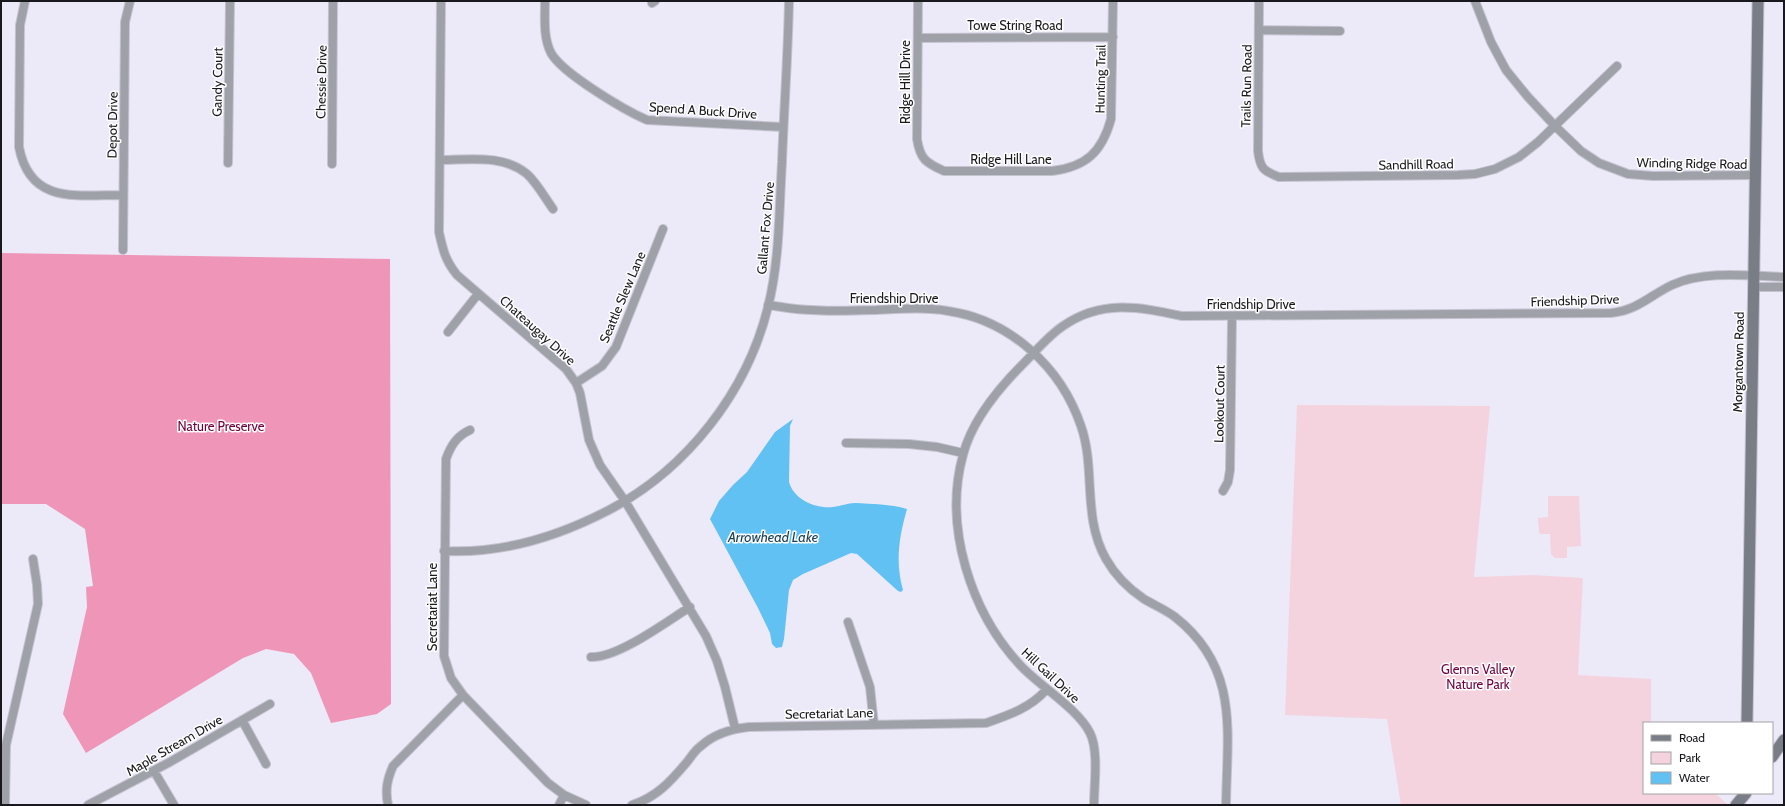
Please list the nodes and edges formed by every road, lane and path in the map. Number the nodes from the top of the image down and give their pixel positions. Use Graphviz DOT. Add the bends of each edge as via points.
graph roads {
  1 [pos="25,1"];
  2 [pos="130,1"];
  3 [pos="230,1"];
  4 [pos="334,1"];
  5 [pos="441,1"];
  6 [pos="545,1"];
  7 [pos="789,1"];
  8 [pos="918,1"];
  9 [pos="1113,1"];
  10 [pos="1259,1"];
  11 [pos="1475,1"];
  12 [pos="1758,1"];
  13 [pos="1259,30"];
  14 [pos="1340,31"];
  15 [pos="1113,37"];
  16 [pos="918,38"];
  17 [pos="1617,66"];
  18 [pos="1555,126"];
  19 [pos="783,127"];
  20 [pos="1095,154"];
  21 [pos="440,160"];
  22 [pos="926,161"];
  23 [pos="228,164"];
  24 [pos="332,164"];
  25 [pos="1264,170"];
  26 [pos="1755,176"];
  27 [pos="123,195"];
  28 [pos="553,209"];
  29 [pos="663,229"];
  30 [pos="123,250"];
  31 [pos="1784,277"];
  32 [pos="1754,281"];
  33 [pos="1784,287"];
  34 [pos="478,294"];
  35 [pos="768,306"];
  36 [pos="1232,317"];
  37 [pos="448,332"];
  38 [pos="1034,353"];
  39 [pos="576,383"];
  40 [pos="470,430"];
  41 [pos="846,443"];
  42 [pos="963,454"];
  43 [pos="1223,491"];
  44 [pos="625,501"];
  45 [pos="444,551"];
  46 [pos="33,559"];
  47 [pos="690,607"];
  48 [pos="848,622"];
  49 [pos="591,657"];
  50 [pos="1046,690"];
  51 [pos="463,695"];
  52 [pos="270,704"];
  53 [pos="242,720"];
  54 [pos="1747,722"];
  55 [pos="874,725"];
  56 [pos="735,728"];
  57 [pos="1784,740"];
  58 [pos="1773,756"];
  59 [pos="266,764"];
  60 [pos="154,771"];
  61 [pos="1745,794"];
  62 [pos="564,795"];
  63 [pos="5,805"];
  64 [pos="88,805"];
  65 [pos="174,805"];
  66 [pos="388,805"];
  67 [pos="559,805"];
  68 [pos="586,805"];
  69 [pos="632,805"];
  70 [pos="1094,805"];
  71 [pos="1226,805"];
  72 [pos="1736,805"];
  1 -- 27 [label="street" via="20,25 19,147 22,161 32,179 52,192 70,195"];
  2 -- 27 [label="street, Depot Drive" via="125,22"];
  3 -- 23 [label="street, Gandy Court"];
  4 -- 24 [label="street, Chessie Drive"];
  5 -- 21 [label="street, Chateaugay Drive"];
  6 -- 19 [label="street, Spend A Buck Drive" via="545,35 551,52 560,64 633,114 647,120"];
  7 -- 19 [label="street, Gallant Fox Drive"];
  8 -- 16 [label="street, Ridge Hill Drive"];
  9 -- 15 [label="street, Hunting Trail"];
  10 -- 13 [label="street, Trails Run Road"];
  11 -- 18 [label="street, Winding Ridge Road" via="1491,42 1506,70"];
  12 -- 26 [label="main road, Morgantown Road"];
  13 -- 14 [label="street"];
  13 -- 25 [label="street, Trails Run Road" via="1258,151 1259,161"];
  15 -- 16 [label="street, Towe String Road"];
  15 -- 20 [label="street, Hunting Trail" via="1111,119 1106,136"];
  16 -- 22 [label="street, Ridge Hill Drive" via="917,139 919,150"];
  17 -- 18 [label="street, Sandhill Road"];
  18 -- 25 [label="street, Sandhill Road" via="1519,157 1475,174 1279,177"];
  18 -- 26 [label="street, Winding Ridge Road" via="1599,163 1628,174"];
  19 -- 35 [label="street, Gallant Fox Drive" via="777,255"];
  20 -- 22 [label="street, Ridge Hill Lane" via="1067,170 1052,171 944,171"];
  21 -- 28 [label="street" via="494,160 511,164 528,175"];
  21 -- 34 [label="street, Chateaugay Drive" via="439,232 443,252 457,275"];
  26 -- 32 [label="main road, Morgantown Road"];
  27 -- 30 [label="street, Depot Drive"];
  29 -- 39 [label="street, Seattle Slew Lane" via="616,347 602,366"];
  31 -- 32 [label="street"];
  32 -- 33 [label="street, Friendship Drive"];
  32 -- 36 [label="street, Friendship Drive" via="1709,276 1691,278 1671,286 1638,306 1611,313"];
  32 -- 54 [label="main road, Morgantown Road"];
  34 -- 37 [label="street"];
  34 -- 39 [label="street, Chateaugay Drive" via="566,369"];
  35 -- 38 [label="street, Friendship Drive" via="813,311 948,311 972,316 1000,328"];
  35 -- 44 [label="street, Gallant Fox Drive" via="760,334 747,364 715,417 674,464"];
  36 -- 38 [label="street, Friendship Drive" via="1182,316 1117,306 1080,316 1062,326"];
  36 -- 43 [label="street, Lookout Court" via="1230,470"];
  38 -- 42 [label="street, Hill Gail Drive" via="990,401"];
  38 -- 71 [label="street" via="1052,372 1064,390 1082,428 1089,462 1091,520 1106,558 1130,588 1174,616 1194,634 1211,656 1225,695"];
  39 -- 44 [label="street, Chateaugay Drive" via="594,453"];
  40 -- 45 [label="street, Secretariat Lane" via="455,440 446,459"];
  41 -- 42 [label="street" via="909,444 937,447"];
  42 -- 50 [label="street, Hill Gail Drive" via="956,507 961,548 970,579 981,608 1001,641 1021,666"];
  44 -- 45 [label="street, Gallant Fox Drive" via="582,524 539,538 478,550"];
  44 -- 47 [label="street, Chateaugay Drive"];
  45 -- 51 [label="street, Secretariat Lane" via="444,656 451,678"];
  46 -- 63 [label="street" via="38,604 6,745"];
  47 -- 49 [label="street" via="619,650"];
  47 -- 56 [label="street, Chateaugay Drive" via="717,661"];
  48 -- 55 [label="street" via="870,687"];
  50 -- 55 [label="street, Secretariat Lane" via="1016,713 986,723"];
  50 -- 70 [label="street, Hill Gail Drive" via="1079,717 1091,735 1094,754"];
  51 -- 62 [label="street, Secretariat Lane" via="548,783"];
  51 -- 66 [label="street" via="393,766 387,778"];
  52 -- 53 [label="street, Maple Stream Drive"];
  53 -- 59 [label="street"];
  53 -- 60 [label="street, Maple Stream Drive"];
  55 -- 56 [label="street, Secretariat Lane"];
  56 -- 69 [label="street, Secretariat Lane" via="705,742 668,785 654,796"];
  57 -- 58 [label="main road"];
  60 -- 64 [label="street, Maple Stream Drive"];
  60 -- 65 [label="street"];
  61 -- 72 [label="main road"];
  62 -- 67 [label="street"];
  62 -- 68 [label="street, Secretariat Lane"];
}
